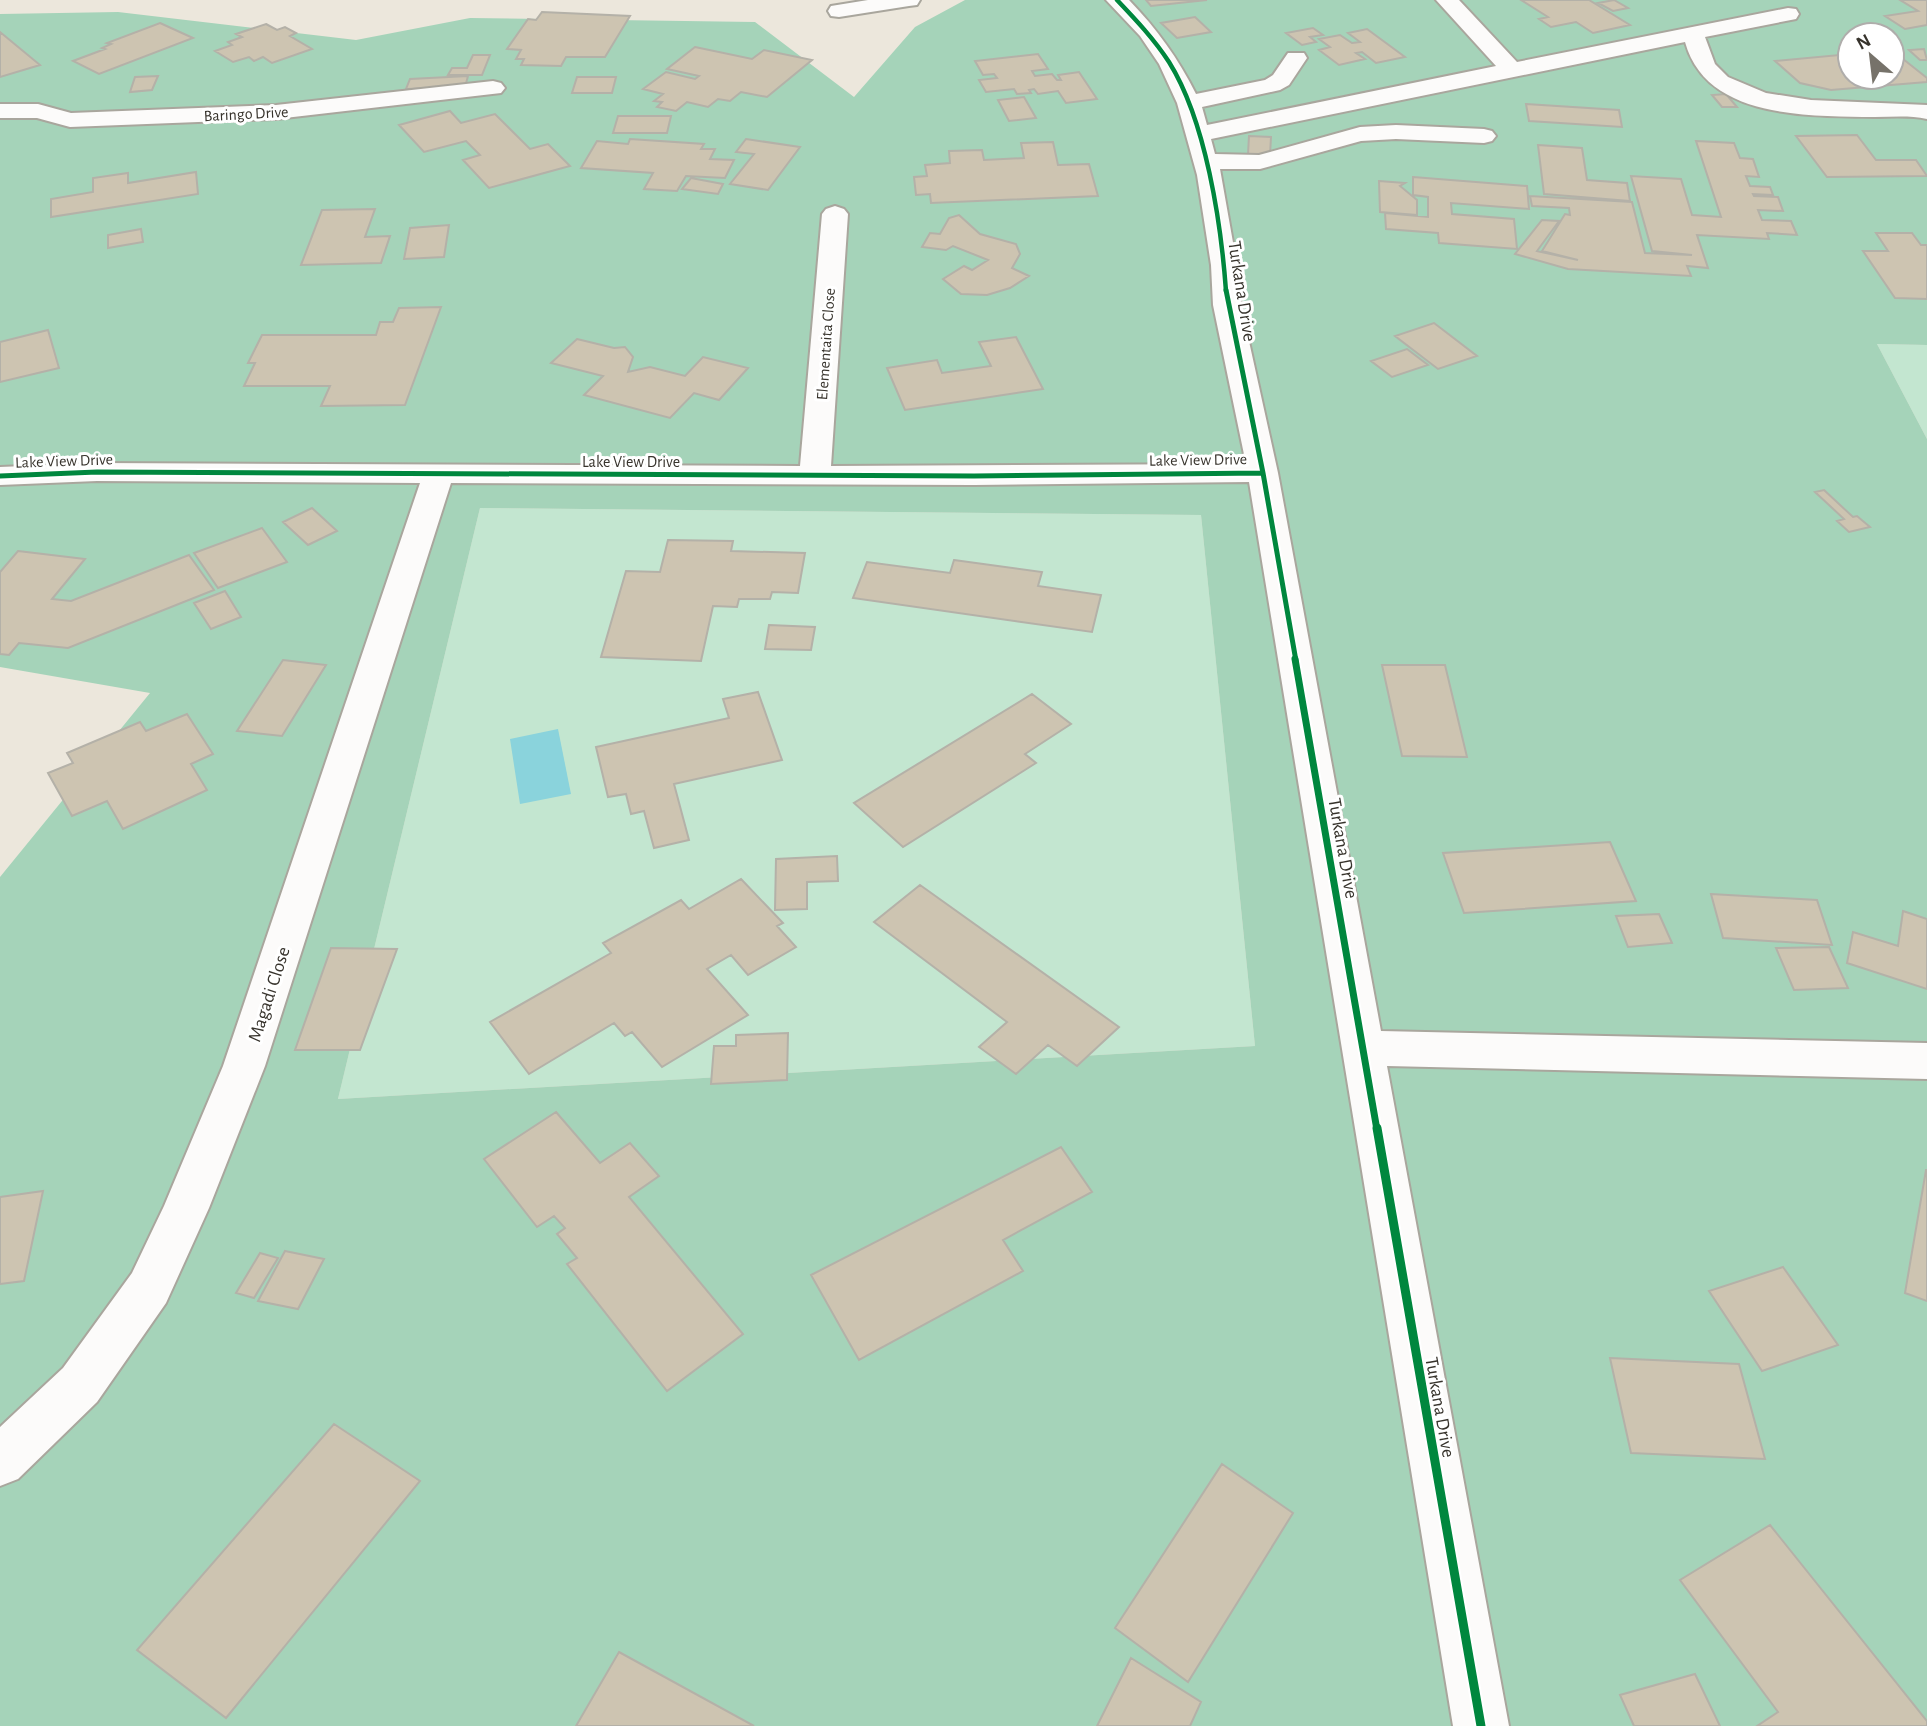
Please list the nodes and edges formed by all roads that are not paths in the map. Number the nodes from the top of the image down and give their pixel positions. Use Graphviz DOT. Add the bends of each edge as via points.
graph roads {
  1 [pos="909,0"];
  2 [pos="1116,0"];
  3 [pos="1447,0"];
  4 [pos="839,11"];
  5 [pos="1788,14"];
  6 [pos="1693,33"];
  7 [pos="1296,58"];
  8 [pos="1513,71"];
  9 [pos="493,88"];
  10 [pos="0,111"];
  11 [pos="1927,112"];
  12 [pos="1197,133"];
  13 [pos="1484,136"];
  14 [pos="835,214"];
  15 [pos="1263,473"];
  16 [pos="438,474"];
  17 [pos="816,474"];
  18 [pos="0,476"];
  19 [pos="1363,1048"];
  20 [pos="1927,1061"];
  21 [pos="0,1461"];
  22 [pos="1481,1726"];
  1 -- 4 [label="street"];
  2 -- 12 [label="street, Turkana Drive" via="1148,32 1170,64"];
  3 -- 8 [label="street"];
  5 -- 6 [label="street"];
  6 -- 8 [label="street"];
  6 -- 11 [label="street" via="1705,67 1730,88 1751,97"];
  7 -- 12 [label="street" via="1281,79"];
  8 -- 12 [label="street"];
  9 -- 10 [label="street, Baringo Drive" via="276,112 70,120 38,111"];
  12 -- 13 [label="street" via="1260,162 1360,134"];
  12 -- 15 [label="street, Turkana Drive"];
  14 -- 17 [label="street, Elementaita Close"];
  15 -- 17 [label="street, Lake View Drive"];
  15 -- 19 [label="street, Turkana Drive"];
  16 -- 17 [label="street, Lake View Drive"];
  16 -- 18 [label="street, Lake View Drive" via="97,472"];
  16 -- 21 [label="street, Magadi Close" via="244,1066 186,1209 149,1288 79,1385"];
  19 -- 20 [label="street"];
  19 -- 22 [label="street, Turkana Drive"];
}
